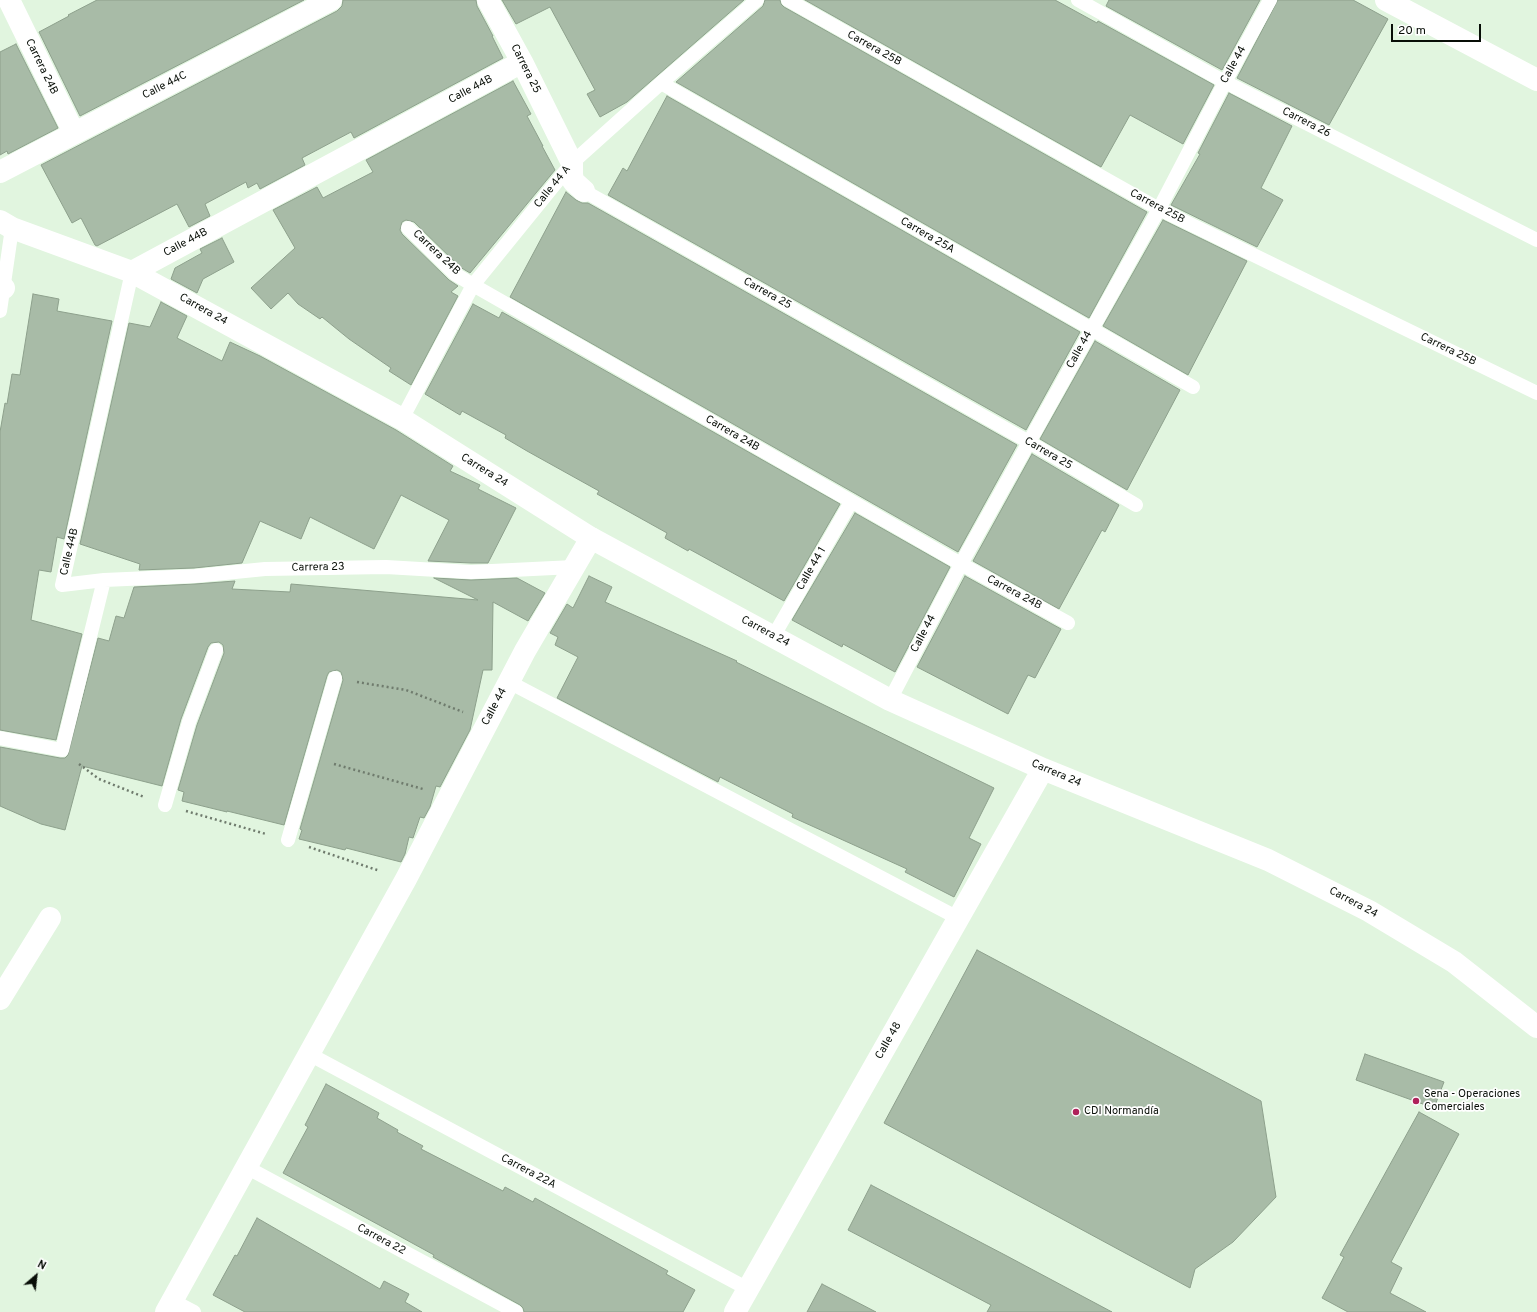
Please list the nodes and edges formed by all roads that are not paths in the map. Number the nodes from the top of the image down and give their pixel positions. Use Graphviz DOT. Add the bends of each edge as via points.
graph roads {
  1 [pos="331,0"];
  2 [pos="488,0"];
  3 [pos="757,0"];
  4 [pos="788,0"];
  5 [pos="1078,0"];
  6 [pos="1270,0"];
  7 [pos="1386,0"];
  8 [pos="12,5"];
  9 [pos="522,62"];
  10 [pos="1537,80"];
  11 [pos="1225,82"];
  12 [pos="661,83"];
  13 [pos="74,133"];
  14 [pos="572,163"];
  15 [pos="0,172"];
  16 [pos="584,190"];
  17 [pos="1159,209"];
  18 [pos="6,225"];
  19 [pos="408,228"];
  20 [pos="1537,240"];
  21 [pos="132,272"];
  22 [pos="473,285"];
  23 [pos="2,288"];
  24 [pos="0,311"];
  25 [pos="1091,330"];
  26 [pos="1193,387"];
  27 [pos="1537,393"];
  28 [pos="402,419"];
  29 [pos="1029,442"];
  30 [pos="850,502"];
  31 [pos="1136,505"];
  32 [pos="591,538"];
  33 [pos="961,564"];
  34 [pos="574,567"];
  35 [pos="104,580"];
  36 [pos="62,585"];
  37 [pos="1068,622"];
  38 [pos="773,636"];
  39 [pos="216,650"];
  40 [pos="335,678"];
  41 [pos="509,682"];
  42 [pos="890,700"];
  43 [pos="0,738"];
  44 [pos="1043,769"];
  45 [pos="165,805"];
  46 [pos="288,840"];
  47 [pos="50,918"];
  48 [pos="958,918"];
  49 [pos="0,999"];
  50 [pos="1537,1027"];
  51 [pos="309,1054"];
  52 [pos="246,1167"];
  53 [pos="748,1289"];
  54 [pos="170,1306"];
  55 [pos="194,1312"];
  56 [pos="516,1312"];
  57 [pos="735,1312"];
  1 -- 13 [label="street, Calle 44C"];
  2 -- 9 [label="street, Carrera 25"];
  3 -- 12 [label="lane, Calle 44 A"];
  4 -- 17 [label="lane, Carrera 25B"];
  5 -- 11 [label="lane, Carrera 26"];
  6 -- 11 [label="lane, Calle 44"];
  7 -- 10 [label="street"];
  8 -- 13 [label="street, Carrera 24B"];
  9 -- 14 [label="street, Carrera 25"];
  9 -- 21 [label="street, Calle 44B"];
  11 -- 17 [label="lane, Calle 44"];
  11 -- 20 [label="lane, Carrera 26"];
  12 -- 14 [label="lane, Calle 44 A"];
  12 -- 25 [label="lane, Carrera 25A"];
  13 -- 15 [label="street, Calle 44C"];
  14 -- 16 [label="street, Carrera 25" via="573,181"];
  14 -- 22 [label="lane, Calle 44 A"];
  16 -- 29 [label="lane, Carrera 25"];
  17 -- 25 [label="lane, Calle 44"];
  17 -- 27 [label="lane, Carrera 25B"];
  18 -- 21 [label="street, Carrera 24"];
  18 -- 23 [label="lane"];
  19 -- 22 [label="lane, Carrera 24B" via="455,274"];
  21 -- 28 [label="street, Carrera 24"];
  21 -- 36 [label="lane, Calle 44B"];
  22 -- 28 [label="lane, Calle 44 A"];
  22 -- 30 [label="lane, Carrera 24B"];
  23 -- 24 [label="lane"];
  25 -- 26 [label="lane, Carrera 25A"];
  25 -- 29 [label="lane, Calle 44"];
  28 -- 32 [label="street, Carrera 24"];
  29 -- 31 [label="lane, Carrera 25"];
  29 -- 33 [label="lane, Calle 44"];
  30 -- 33 [label="lane, Carrera 24B"];
  30 -- 38 [label="lane, Calle 44 1"];
  32 -- 34 [label="street, Calle 44"];
  32 -- 38 [label="street, Carrera 24"];
  33 -- 37 [label="lane, Carrera 24B"];
  33 -- 42 [label="lane, Calle 44"];
  34 -- 35 [label="lane, Carrera 23" via="471,572 386,567 265,569 195,576"];
  34 -- 41 [label="street, Calle 44"];
  35 -- 36 [label="lane, Carrera 23"];
  35 -- 43 [label="lane" via="62,750"];
  38 -- 42 [label="street, Carrera 24"];
  39 -- 45 [label="lane" via="189,722"];
  40 -- 46 [label="lane"];
  41 -- 48 [label="lane"];
  41 -- 51 [label="street, Calle 44" via="406,879"];
  42 -- 44 [label="street, Carrera 24"];
  44 -- 48 [label="street, Calle 48"];
  44 -- 50 [label="street, Carrera 24" via="1268,860 1369,911 1454,962"];
  47 -- 49 [label="street"];
  48 -- 53 [label="street, Calle 48"];
  51 -- 52 [label="street, Calle 44"];
  51 -- 53 [label="lane, Carrera 22A"];
  52 -- 54 [label="street, Calle 44"];
  52 -- 56 [label="lane, Carrera 22"];
  53 -- 57 [label="street, Calle 48"];
  54 -- 55 [label="lane"];
}
